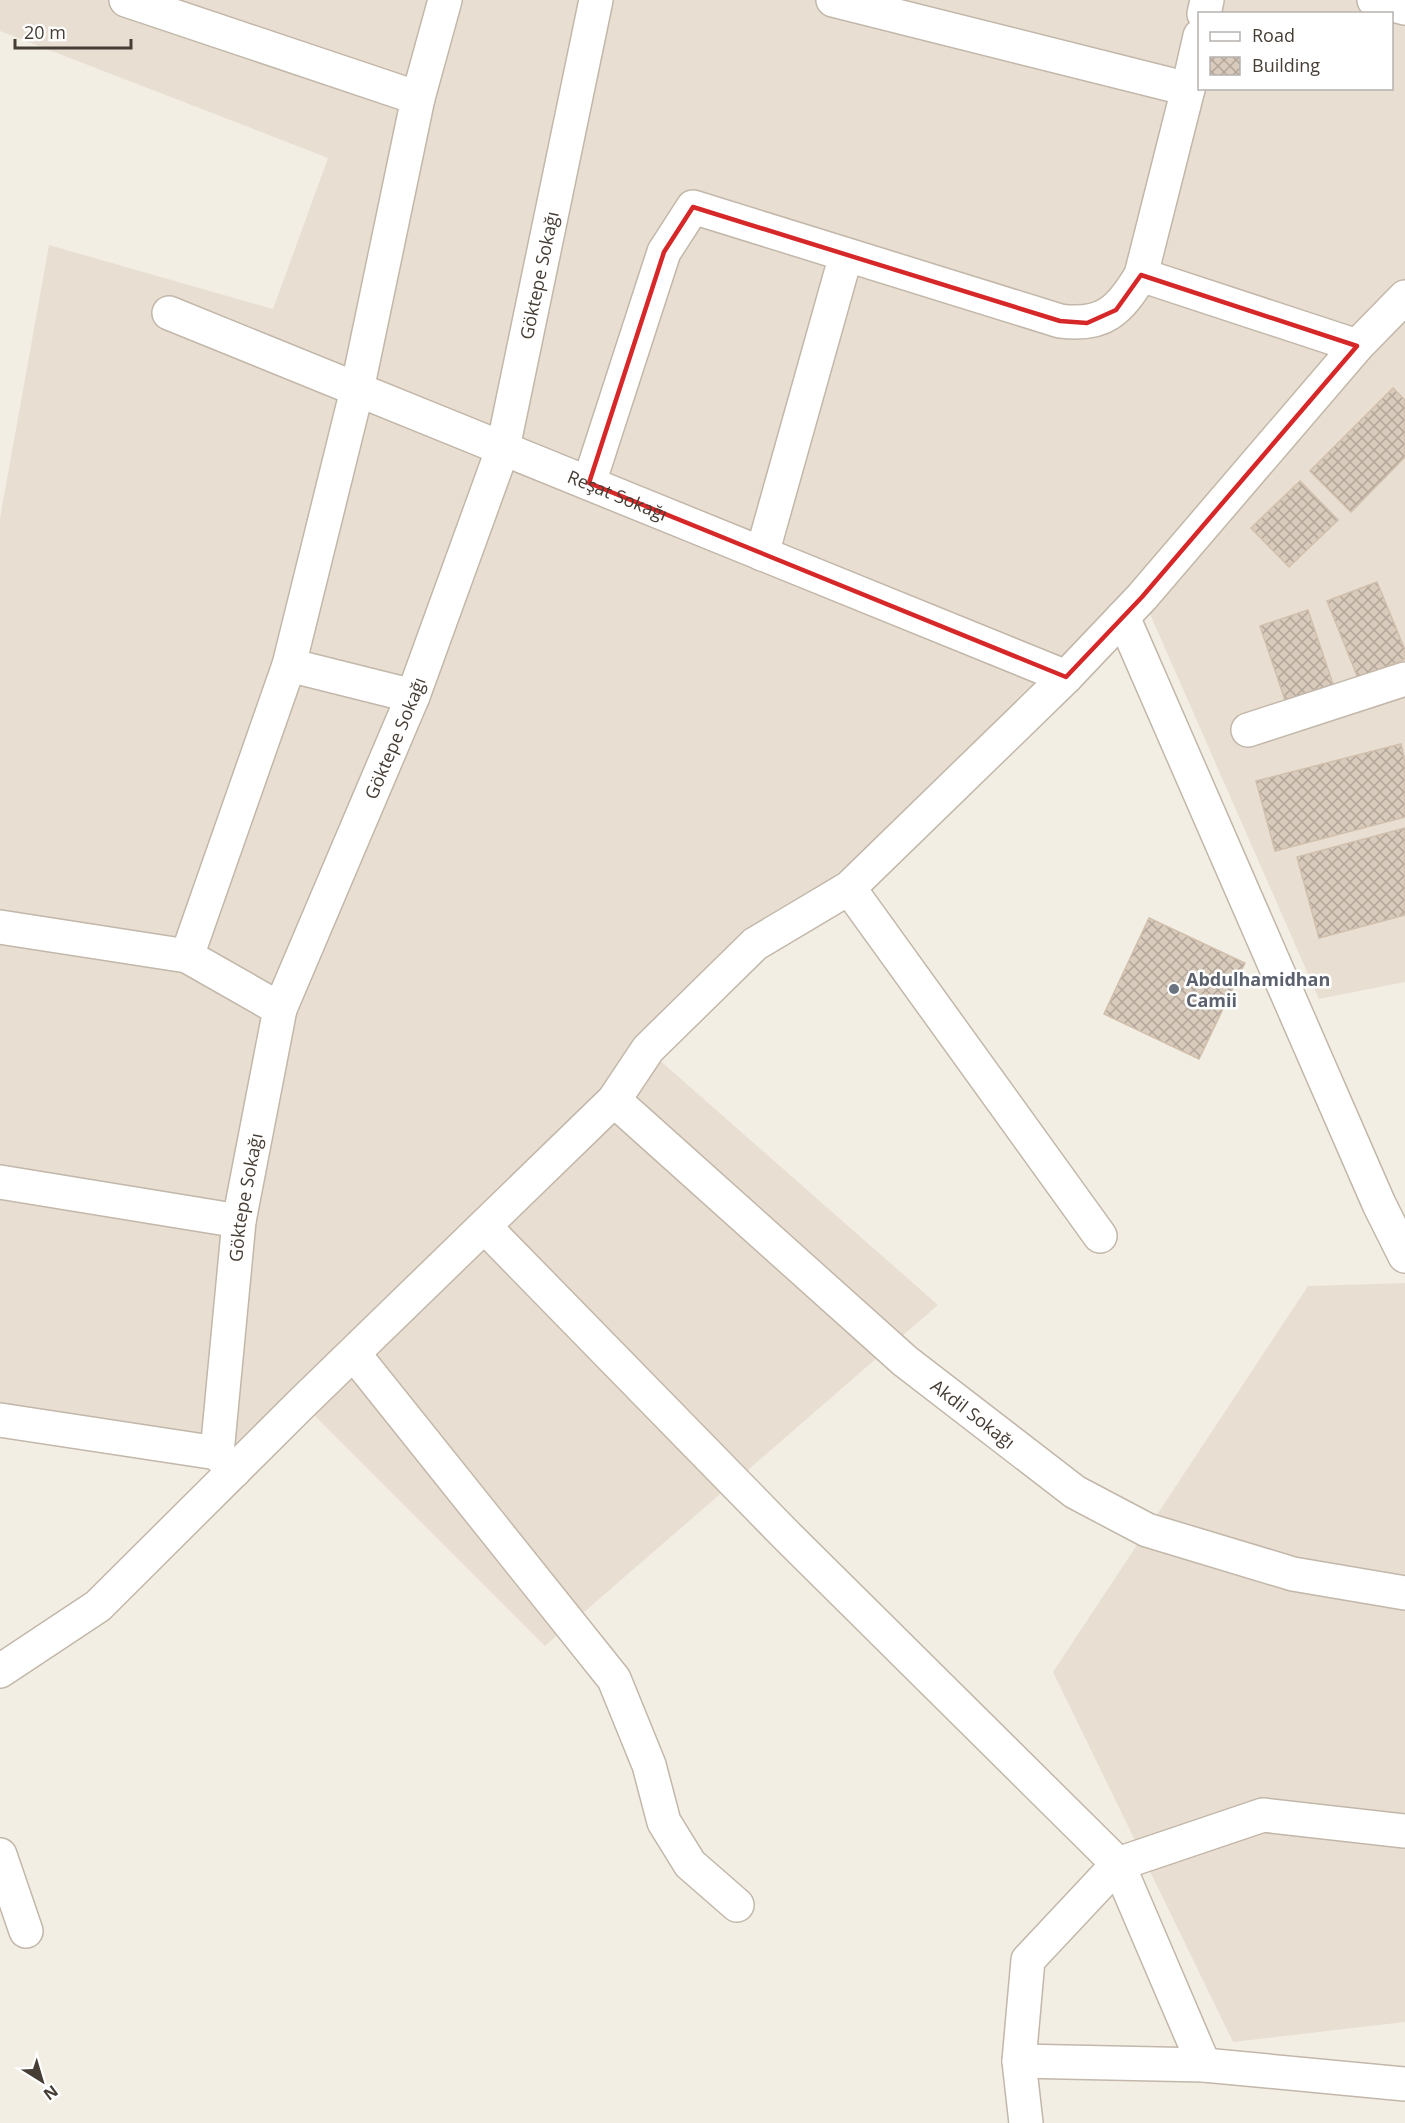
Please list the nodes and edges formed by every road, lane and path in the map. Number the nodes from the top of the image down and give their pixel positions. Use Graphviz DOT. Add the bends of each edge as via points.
graph roads {
  1 [pos="126,0"];
  2 [pos="445,0"];
  3 [pos="596,0"];
  4 [pos="833,0"];
  5 [pos="1374,0"];
  6 [pos="1405,8"];
  7 [pos="1198,45"];
  8 [pos="1188,89"];
  9 [pos="418,98"];
  10 [pos="846,255"];
  11 [pos="1141,275"];
  12 [pos="1405,297"];
  13 [pos="169,313"];
  14 [pos="1357,346"];
  15 [pos="357,390"];
  16 [pos="503,448"];
  17 [pos="589,483"];
  18 [pos="762,554"];
  19 [pos="1123,617"];
  20 [pos="289,665"];
  21 [pos="1066,677"];
  22 [pos="1405,679"];
  23 [pos="413,696"];
  24 [pos="1248,730"];
  25 [pos="849,888"];
  26 [pos="0,927"];
  27 [pos="188,956"];
  28 [pos="280,1009"];
  29 [pos="614,1100"];
  30 [pos="0,1182"];
  31 [pos="238,1221"];
  32 [pos="485,1227"];
  33 [pos="1100,1236"];
  34 [pos="1405,1256"];
  35 [pos="354,1354"];
  36 [pos="0,1420"];
  37 [pos="226,1462"];
  38 [pos="1405,1593"];
  39 [pos="0,1671"];
  40 [pos="1405,1831"];
  41 [pos="0,1855"];
  42 [pos="1118,1864"];
  43 [pos="737,1905"];
  44 [pos="26,1931"];
  45 [pos="1019,2061"];
  46 [pos="1204,2065"];
  47 [pos="1405,2085"];
  48 [pos="1026,2123"];
  1 -- 9 [label="street"];
  2 -- 9 [label="street"];
  3 -- 16 [label="street, Göktepe Sokağı"];
  4 -- 8 [label="street"];
  5 -- 6 [label="street"];
  7 -- 8 [label="street"];
  8 -- 11 [label="street"];
  9 -- 15 [label="street"];
  10 -- 11 [label="street" via="1074,323 1093,321 1116,310"];
  10 -- 17 [label="street" via="693,207 664,252"];
  10 -- 18 [label="street"];
  11 -- 14 [label="street"];
  12 -- 14 [label="street"];
  13 -- 15 [label="street, Reşat Sokağı"];
  14 -- 19 [label="street"];
  15 -- 16 [label="street, Reşat Sokağı"];
  15 -- 20 [label="street"];
  16 -- 17 [label="street, Reşat Sokağı"];
  16 -- 23 [label="street, Göktepe Sokağı"];
  17 -- 18 [label="street, Reşat Sokağı"];
  18 -- 21 [label="street, Reşat Sokağı"];
  19 -- 21 [label="street"];
  19 -- 34 [label="street"];
  20 -- 23 [label="street"];
  20 -- 27 [label="street"];
  21 -- 25 [label="street"];
  22 -- 24 [label="street"];
  23 -- 28 [label="street, Göktepe Sokağı"];
  25 -- 29 [label="street" via="755,944 648,1049"];
  25 -- 33 [label="street"];
  26 -- 27 [label="street"];
  27 -- 28 [label="street"];
  28 -- 31 [label="street, Göktepe Sokağı"];
  29 -- 32 [label="street"];
  29 -- 38 [label="street, Akdil Sokağı" via="905,1360 1075,1492 1147,1530 1293,1574"];
  30 -- 31 [label="street"];
  31 -- 37 [label="street, Göktepe Sokağı"];
  32 -- 35 [label="street"];
  32 -- 42 [label="street" via="787,1536"];
  35 -- 37 [label="street"];
  35 -- 43 [label="street" via="614,1679 649,1765 664,1822 690,1864"];
  36 -- 37 [label="street"];
  37 -- 39 [label="street" via="98,1606"];
  40 -- 42 [label="street" via="1263,1815"];
  41 -- 44 [label="street"];
  42 -- 45 [label="street" via="1028,1960"];
  42 -- 46 [label="street"];
  45 -- 46 [label="street"];
  45 -- 48 [label="street"];
  46 -- 47 [label="street"];
}
